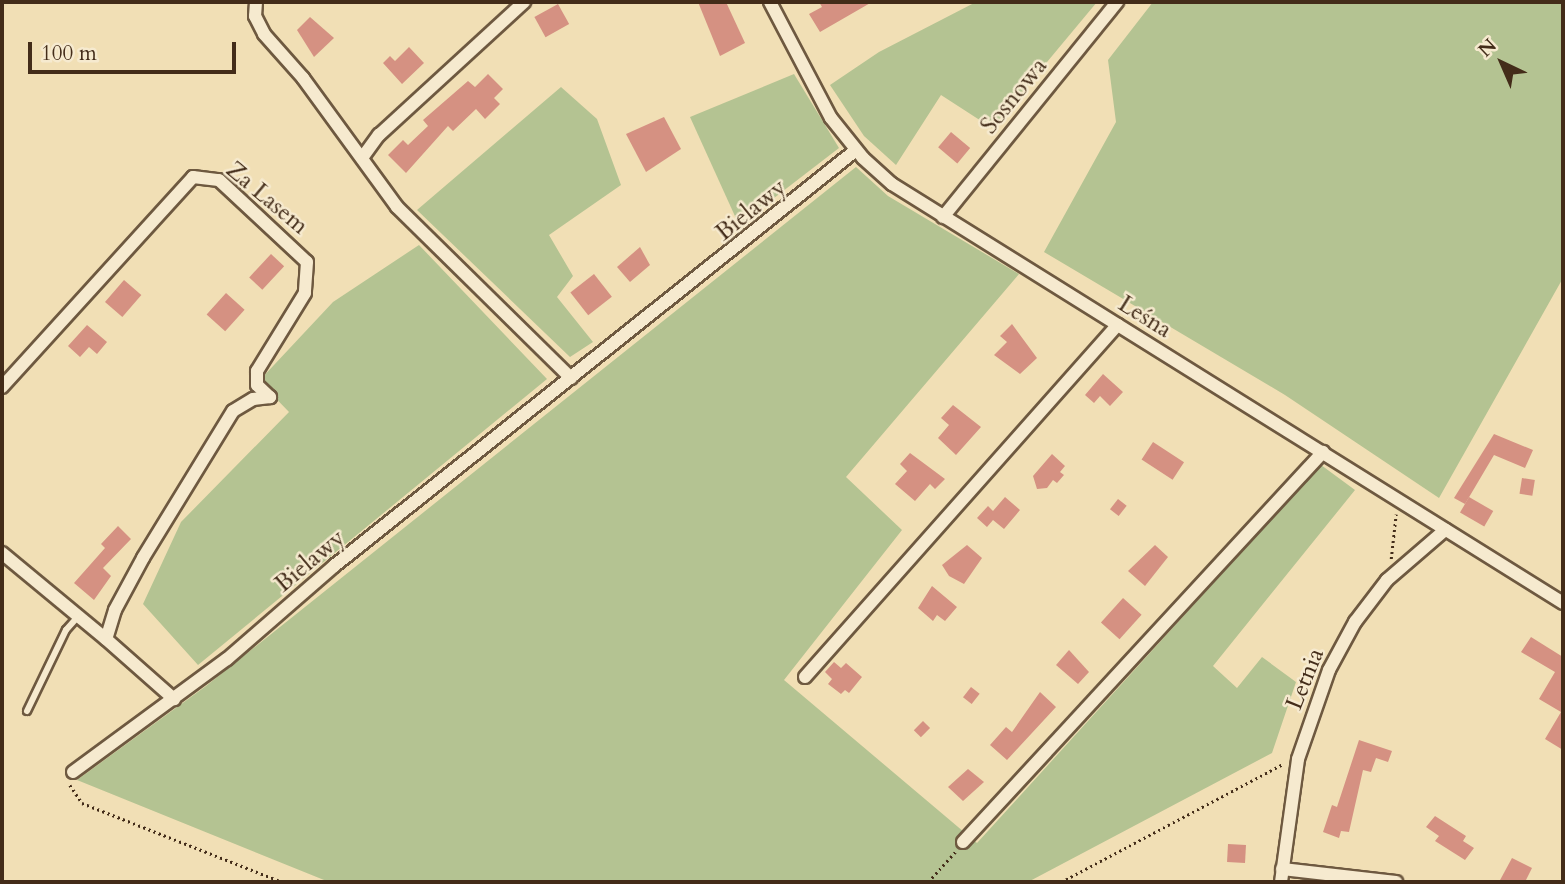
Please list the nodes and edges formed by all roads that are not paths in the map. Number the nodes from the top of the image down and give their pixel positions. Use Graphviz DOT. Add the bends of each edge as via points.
graph roads {
  1 [pos="256,2"];
  2 [pos="524,2"];
  3 [pos="770,2"];
  4 [pos="1117,2"];
  5 [pos="856,150"];
  6 [pos="362,158"];
  7 [pos="943,217"];
  8 [pos="1118,324"];
  9 [pos="571,378"];
  10 [pos="2,387"];
  11 [pos="1323,452"];
  12 [pos="1445,530"];
  13 [pos="2,553"];
  14 [pos="1563,603"];
  15 [pos="76,619"];
  16 [pos="106,639"];
  17 [pos="805,677"];
  18 [pos="174,699"];
  19 [pos="27,711"];
  20 [pos="73,772"];
  21 [pos="963,842"];
  22 [pos="1281,876"];
  23 [pos="1396,882"];
  1 -- 6 [label="street" via="255,16 264,34"];
  2 -- 6 [label="street" via="379,135"];
  3 -- 5 [label="street, Leśna" via="824,106"];
  4 -- 7 [label="street, Sosnowa"];
  5 -- 7 [label="street, Leśna" via="892,184"];
  5 -- 9 [label="street, Bielawy"];
  6 -- 9 [label="street" via="397,207"];
  7 -- 8 [label="street, Leśna"];
  8 -- 11 [label="street, Leśna"];
  8 -- 17 [label="street"];
  9 -- 18 [label="street, Bielawy"];
  10 -- 16 [label="street, Za Lasem" via="193,177 219,180 307,262 305,293 257,371 257,385 270,397 253,399 233,411 143,558 115,610"];
  11 -- 12 [label="street, Leśna"];
  11 -- 21 [label="street"];
  12 -- 14 [label="street, Leśna"];
  12 -- 22 [label="street, Letnia" via="1387,580 1355,622 1329,670 1298,759"];
  13 -- 15 [label="street"];
  15 -- 16 [label="street"];
  15 -- 19 [label="lane" via="66,630"];
  16 -- 18 [label="street"];
  18 -- 20 [label="street, Bielawy"];
  22 -- 23 [label="street"];
}
